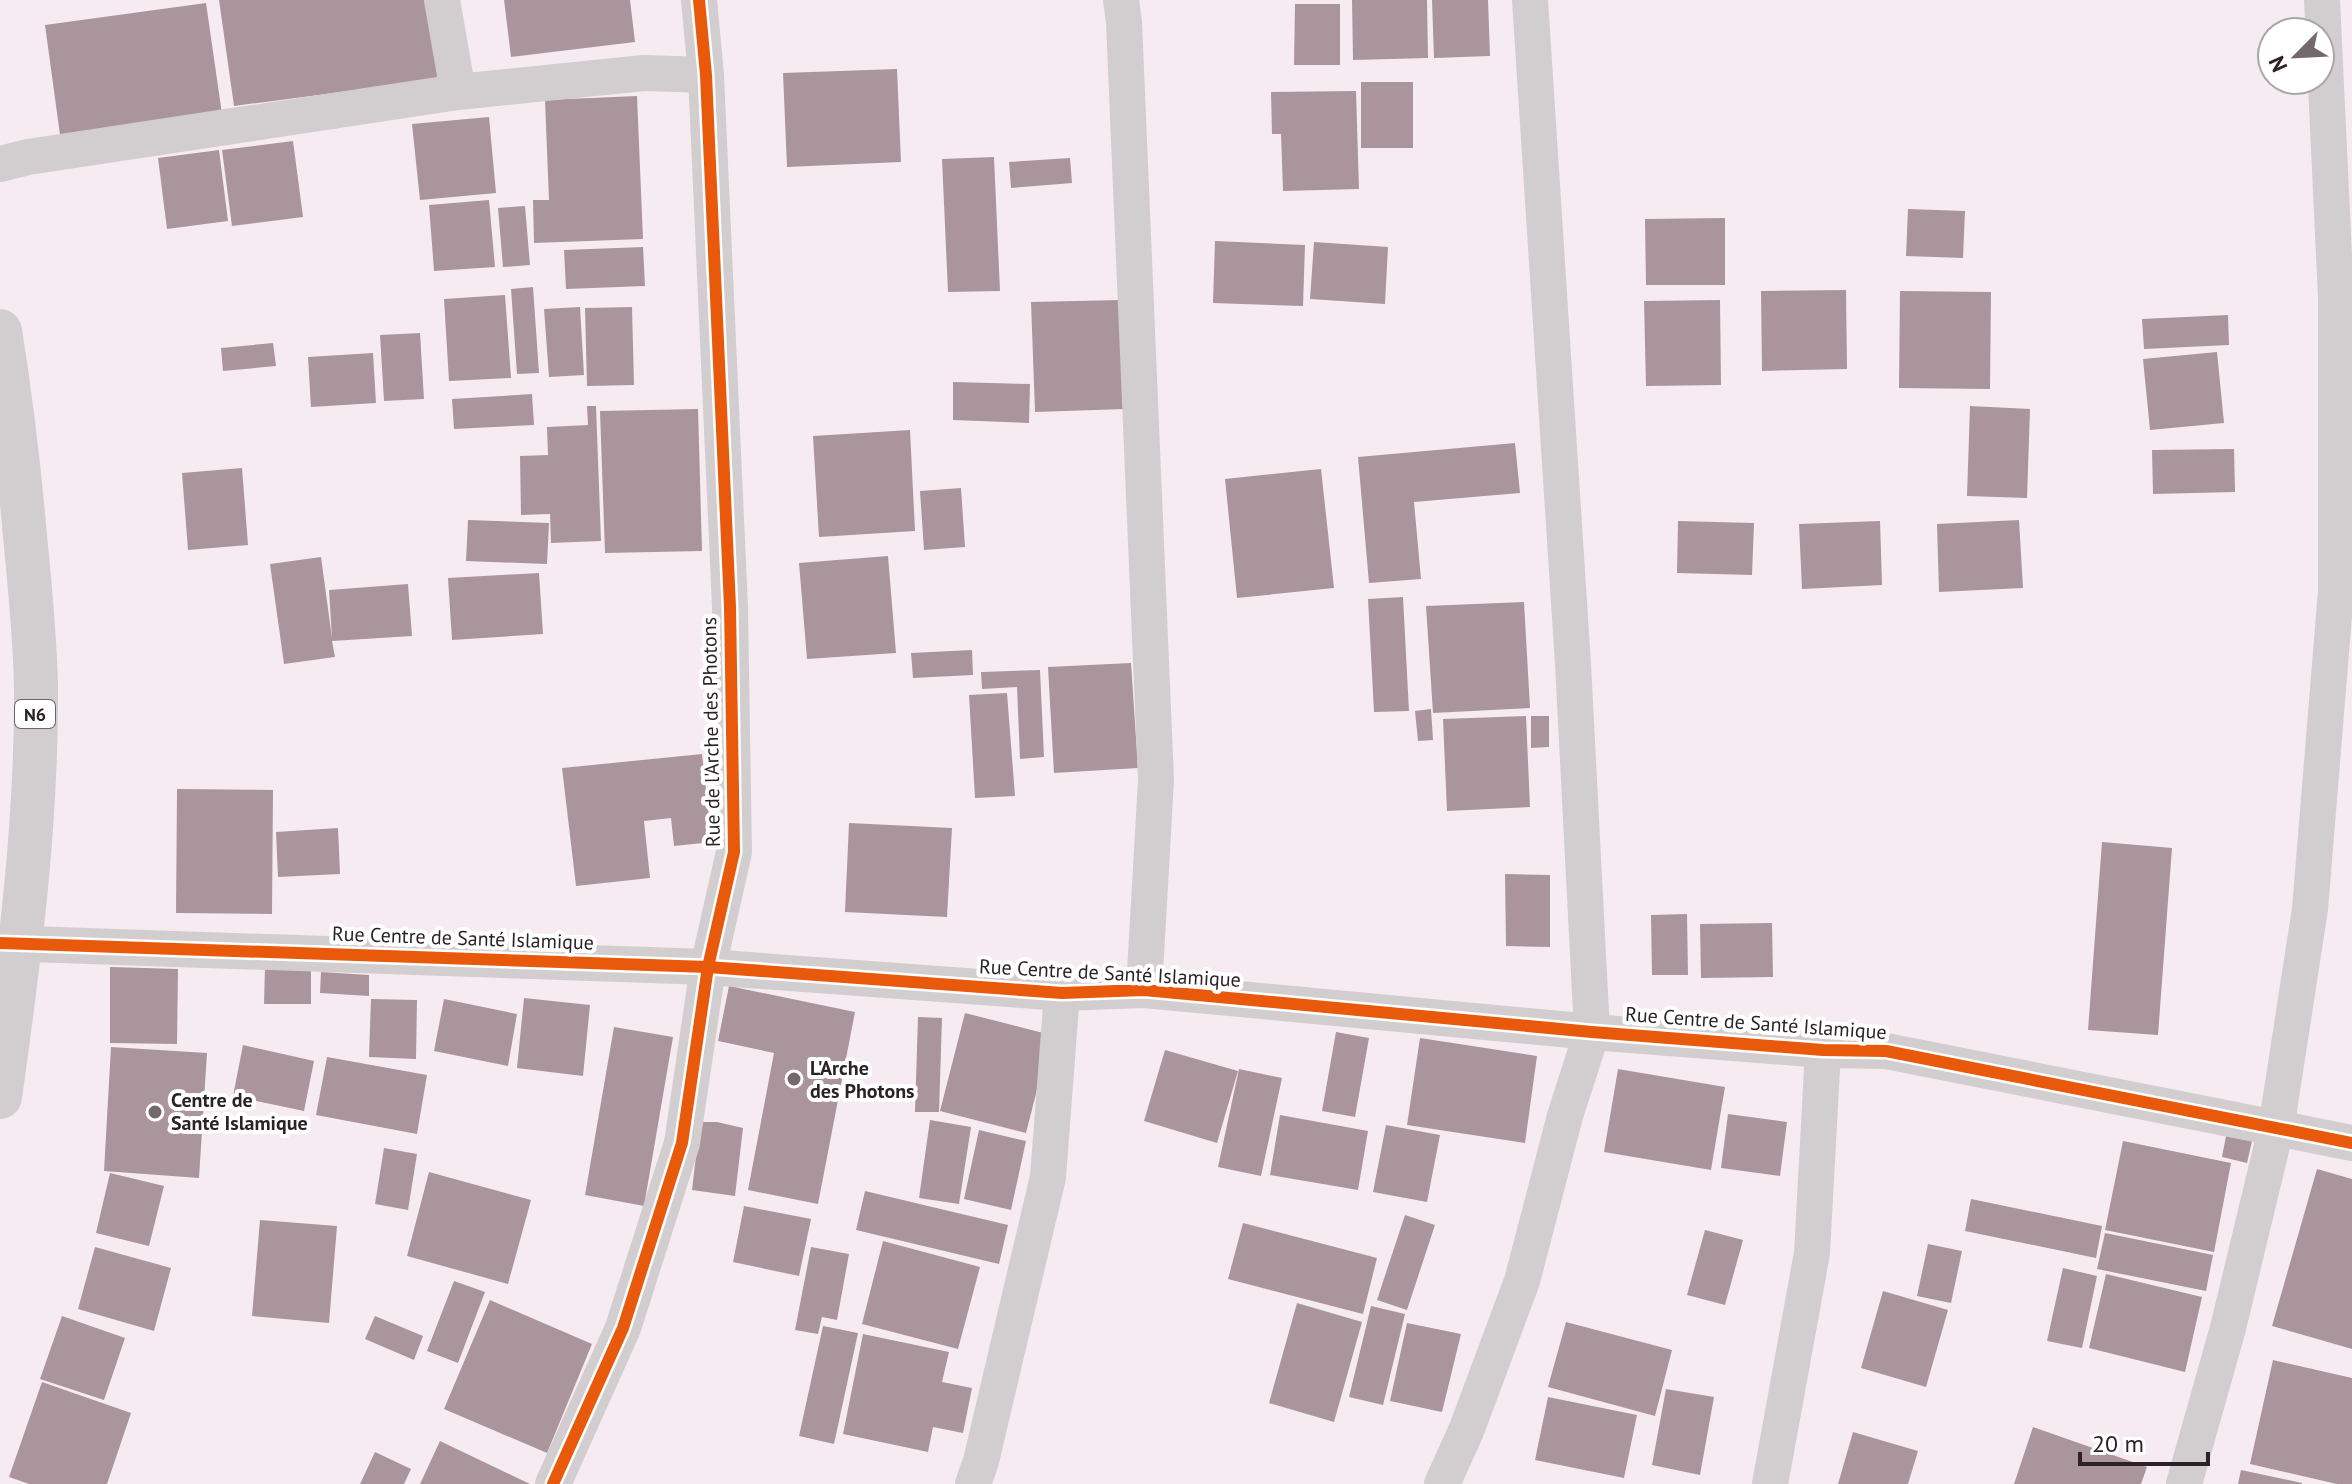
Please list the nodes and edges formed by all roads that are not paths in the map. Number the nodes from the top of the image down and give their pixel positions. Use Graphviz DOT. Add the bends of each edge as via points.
graph roads {
  1 [pos="442,0"];
  2 [pos="699,0"];
  3 [pos="1121,0"];
  4 [pos="1530,0"];
  5 [pos="2322,0"];
  6 [pos="706,75"];
  7 [pos="458,92"];
  8 [pos="0,164"];
  9 [pos="0,331"];
  10 [pos="11,945"];
  11 [pos="708,967"];
  12 [pos="1144,990"];
  13 [pos="1062,993"];
  14 [pos="1592,1032"];
  15 [pos="1823,1050"];
  16 [pos="0,1097"];
  17 [pos="2276,1129"];
  18 [pos="2352,1143"];
  19 [pos="553,1484"];
  20 [pos="973,1484"];
  21 [pos="1442,1484"];
  22 [pos="1770,1484"];
  23 [pos="2184,1484"];
  1 -- 7 [label="street"];
  2 -- 6 [label="street, Rue de l'Arche des Photons"];
  3 -- 12 [label="street" via="1156,780"];
  4 -- 14 [label="street"];
  5 -- 17 [label="street" via="2336,298 2336,591 2310,909"];
  6 -- 7 [label="street" via="644,73"];
  6 -- 11 [label="street, Rue de l'Arche des Photons" via="730,607 734,852"];
  7 -- 8 [label="street"];
  9 -- 10 [label="highway, N6" via="21,494 36,685 31,828"];
  10 -- 11 [label="street, Rue Centre de Santé Islamique"];
  10 -- 16 [label="highway, N6"];
  11 -- 13 [label="street, Rue Centre de Santé Islamique"];
  11 -- 19 [label="street, Rue de l'Arche des Photons" via="682,1143 623,1328"];
  12 -- 13 [label="street, Rue Centre de Santé Islamique"];
  12 -- 14 [label="street, Rue Centre de Santé Islamique"];
  13 -- 20 [label="street" via="1048,1177"];
  14 -- 15 [label="street, Rue Centre de Santé Islamique"];
  14 -- 21 [label="street" via="1522,1281"];
  15 -- 17 [label="street, Rue Centre de Santé Islamique" via="1886,1051"];
  15 -- 22 [label="street" via="1812,1253"];
  17 -- 18 [label="street, Rue Centre de Santé Islamique"];
  17 -- 23 [label="street"];
}
